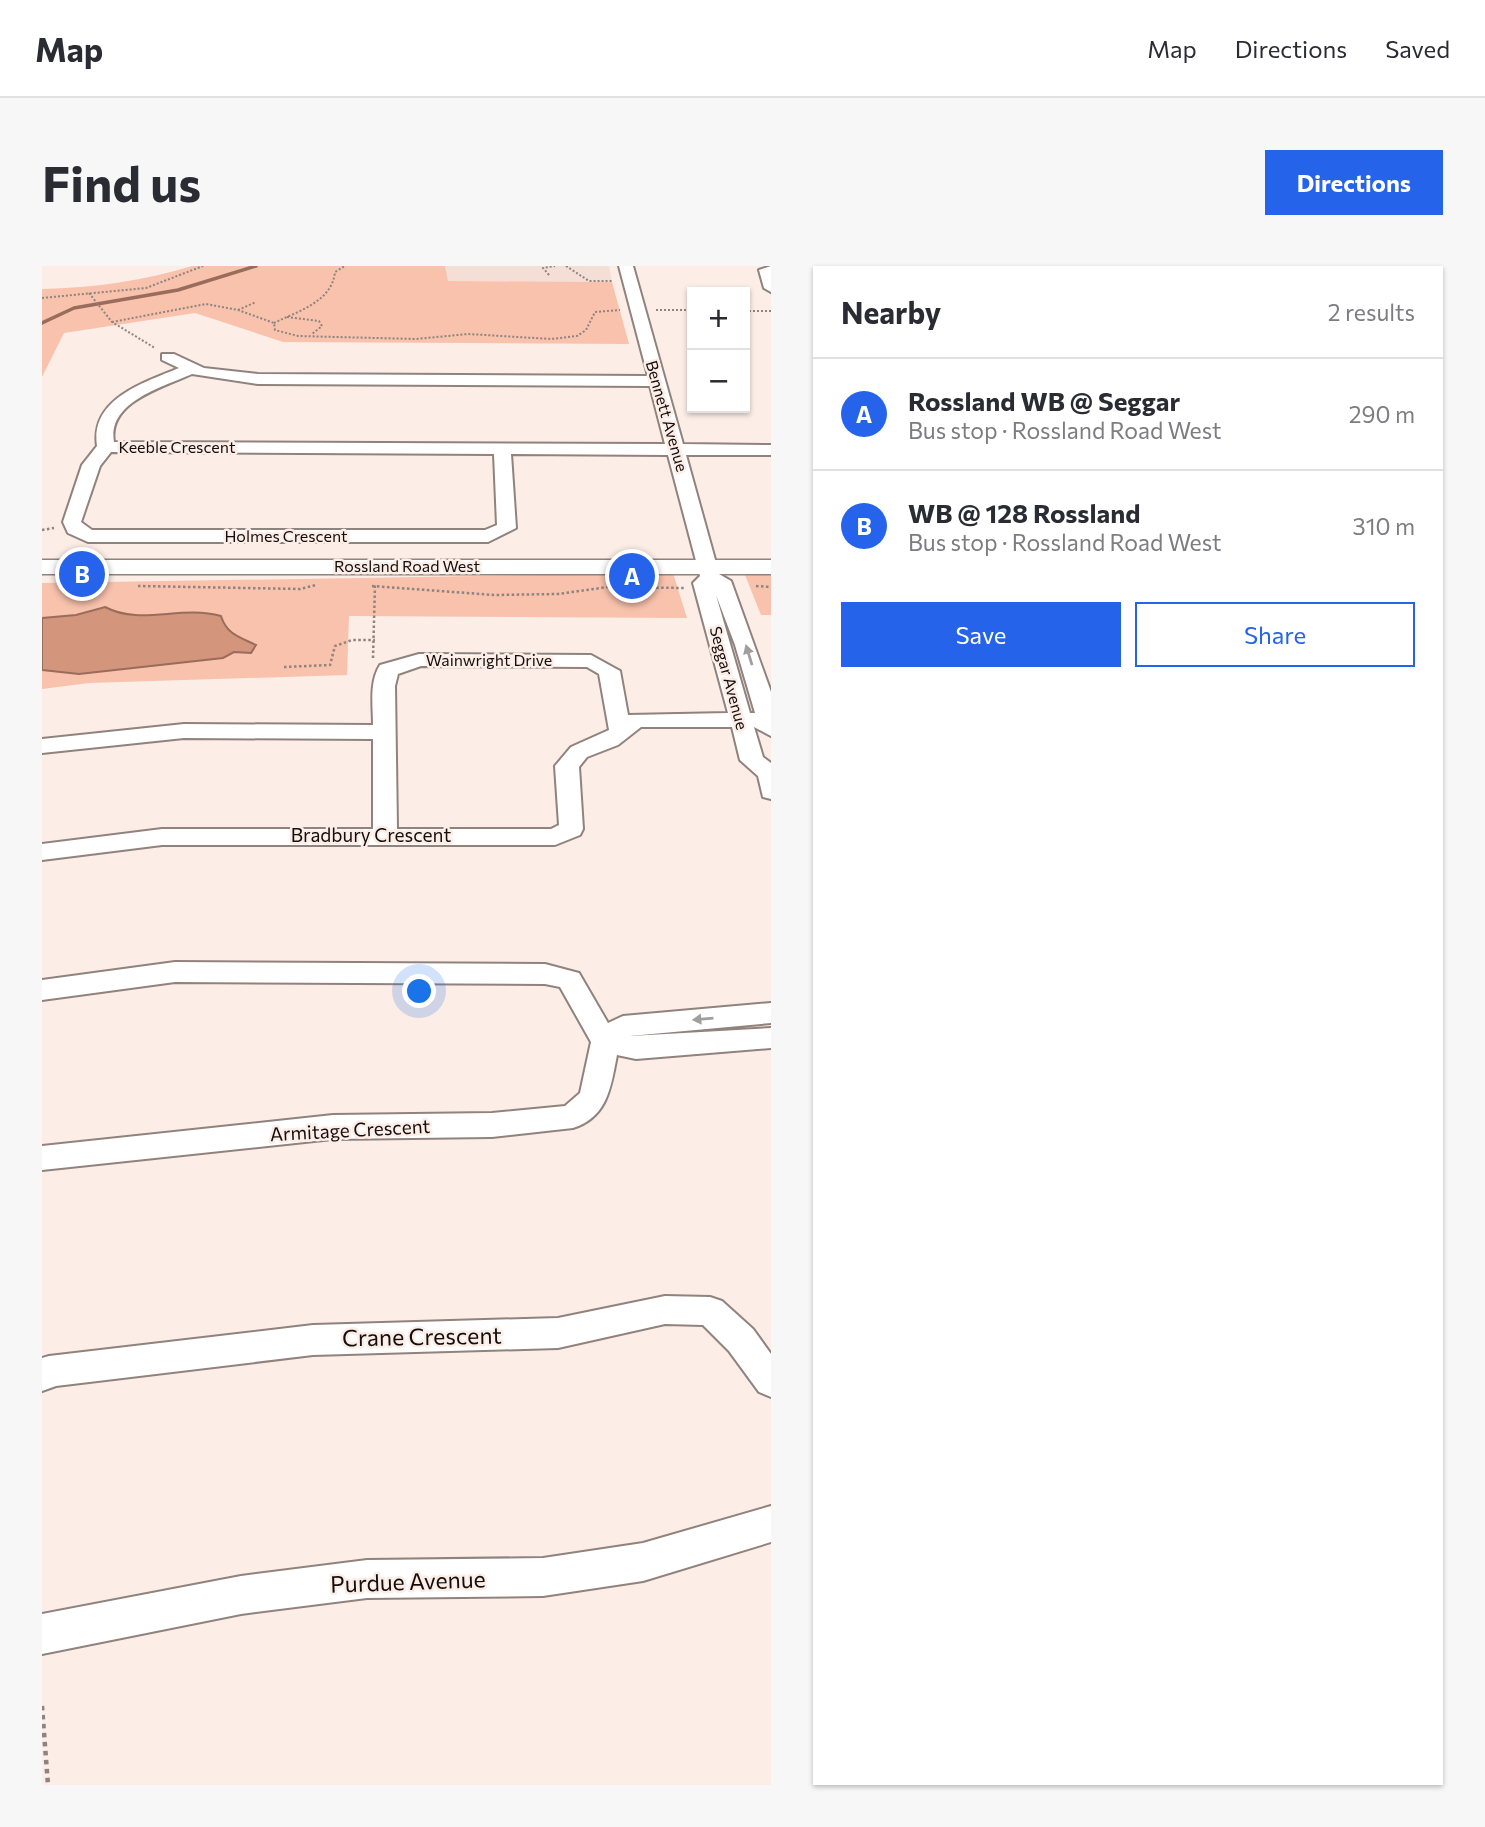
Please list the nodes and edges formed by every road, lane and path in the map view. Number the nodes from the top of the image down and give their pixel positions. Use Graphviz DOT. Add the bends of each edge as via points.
graph roads {
  1 [pos="203,266"];
  2 [pos="345,266"];
  3 [pos="555,266"];
  4 [pos="566,266"];
  5 [pos="626,266"];
  6 [pos="771,270"];
  7 [pos="549,275"];
  8 [pos="615,281"];
  9 [pos="771,288"];
  10 [pos="88,292"];
  11 [pos="42,298"];
  12 [pos="256,302"];
  13 [pos="299,303"];
  14 [pos="308,306"];
  15 [pos="237,310"];
  16 [pos="637,310"];
  17 [pos="687,310"];
  18 [pos="750,311"];
  19 [pos="771,311"];
  20 [pos="285,318"];
  21 [pos="112,322"];
  22 [pos="274,323"];
  23 [pos="308,336"];
  24 [pos="168,356"];
  25 [pos="190,369"];
  26 [pos="657,381"];
  27 [pos="106,447"];
  28 [pos="502,449"];
  29 [pos="677,450"];
  30 [pos="771,450"];
  31 [pos="55,528"];
  32 [pos="42,530"];
  33 [pos="771,566"];
  34 [pos="42,567"];
  35 [pos="709,572"];
  36 [pos="372,579"];
  37 [pos="320,584"];
  38 [pos="135,586"];
  39 [pos="749,586"];
  40 [pos="771,587"];
  41 [pos="375,640"];
  42 [pos="285,667"];
  43 [pos="388,670"];
  44 [pos="771,727"];
  45 [pos="620,730"];
  46 [pos="743,730"];
  47 [pos="384,732"];
  48 [pos="42,746"];
  49 [pos="770,778"];
  50 [pos="385,834"];
  51 [pos="42,852"];
  52 [pos="42,990"];
  53 [pos="771,1013"];
  54 [pos="771,1038"];
  55 [pos="605,1042"];
  56 [pos="42,1158"];
  57 [pos="42,1376"];
  58 [pos="771,1381"];
  59 [pos="771,1524"];
  60 [pos="42,1634"];
  61 [pos="42,1706"];
  62 [pos="48,1785"];
  1 -- 10 [label="path" via="146,288"];
  2 -- 14 [label="path" via="335,272 334,283 323,298"];
  3 -- 7 [label="path" via="543,268"];
  4 -- 8 [label="path" via="589,281"];
  5 -- 16 [label="street, Bennett Avenue"];
  6 -- 9 [label="street" via="766,270"];
  10 -- 11 [label="path"];
  10 -- 21 [label="path"];
  12 -- 15 [label="path"];
  13 -- 14 [label="path"];
  14 -- 20 [label="path"];
  15 -- 21 [label="path" via="206,304"];
  15 -- 22 [label="path"];
  16 -- 17 [label="path"];
  16 -- 23 [label="path" via="595,312 586,330 577,336 551,339 468,334 416,339"];
  16 -- 26 [label="street, Bennett Avenue"];
  18 -- 19 [label="path"];
  20 -- 22 [label="path"];
  20 -- 23 [label="path" via="319,321 322,326"];
  21 -- 24 [label="path"];
  22 -- 23 [label="path" via="275,330 283,334"];
  24 -- 25 [label="street"];
  25 -- 26 [label="street" via="258,379"];
  25 -- 27 [label="street, Keeble Crescent" via="124,400 106,418 102,438"];
  26 -- 29 [label="street, Bennett Avenue"];
  27 -- 28 [label="street, Keeble Crescent"];
  27 -- 28 [label="street, Holmes Crescent" via="91,465 72,522 88,536 488,536 508,528"];
  28 -- 29 [label="street, Keeble Crescent"];
  29 -- 30 [label="street, Keeble Crescent"];
  29 -- 35 [label="street, Bennett Avenue"];
  31 -- 32 [label="path"];
  33 -- 35 [label="main road, Rossland Road West"];
  34 -- 36 [label="main road, Rossland Road West"];
  35 -- 36 [label="main road, Rossland Road West"];
  35 -- 36 [label="path" via="683,579 686,587 608,587 527,595"];
  44 -- 35 [label="street, Seggar Avenue, one-way" via="721,581"];
  35 -- 46 [label="street, Seggar Avenue" via="703,583"];
  36 -- 41 [label="path"];
  37 -- 38 [label="path" via="300,589"];
  39 -- 40 [label="path"];
  41 -- 42 [label="path" via="335,646 330,665"];
  41 -- 43 [label="path" via="373,659"];
  43 -- 45 [label="street, Wainwright Drive" via="419,660 591,661 609,671"];
  43 -- 47 [label="street"];
  44 -- 46 [label="street"];
  45 -- 46 [label="street" via="635,737"];
  45 -- 50 [label="street, Bradbury Crescent" via="610,740 579,752 567,766 571,829 555,837"];
  46 -- 49 [label="street, Seggar Avenue" via="751,760"];
  47 -- 48 [label="street" via="184,731"];
  47 -- 50 [label="street"];
  50 -- 51 [label="street, Bradbury Crescent" via="162,837"];
  52 -- 55 [label="street" via="175,972 545,974 569,980"];
  53 -- 55 [label="street, one-way" via="623,1026"];
  54 -- 55 [label="street" via="636,1048"];
  55 -- 56 [label="street, Armitage Crescent" via="594,1098 573,1117 492,1125 333,1127"];
  57 -- 58 [label="street, Crane Crescent" via="49,1371 313,1340 558,1333 665,1310 710,1311 741,1340"];
  59 -- 60 [label="street, Purdue Avenue" via="643,1562 543,1577 367,1579 241,1595"];
  61 -- 62 [label="path"];
}
